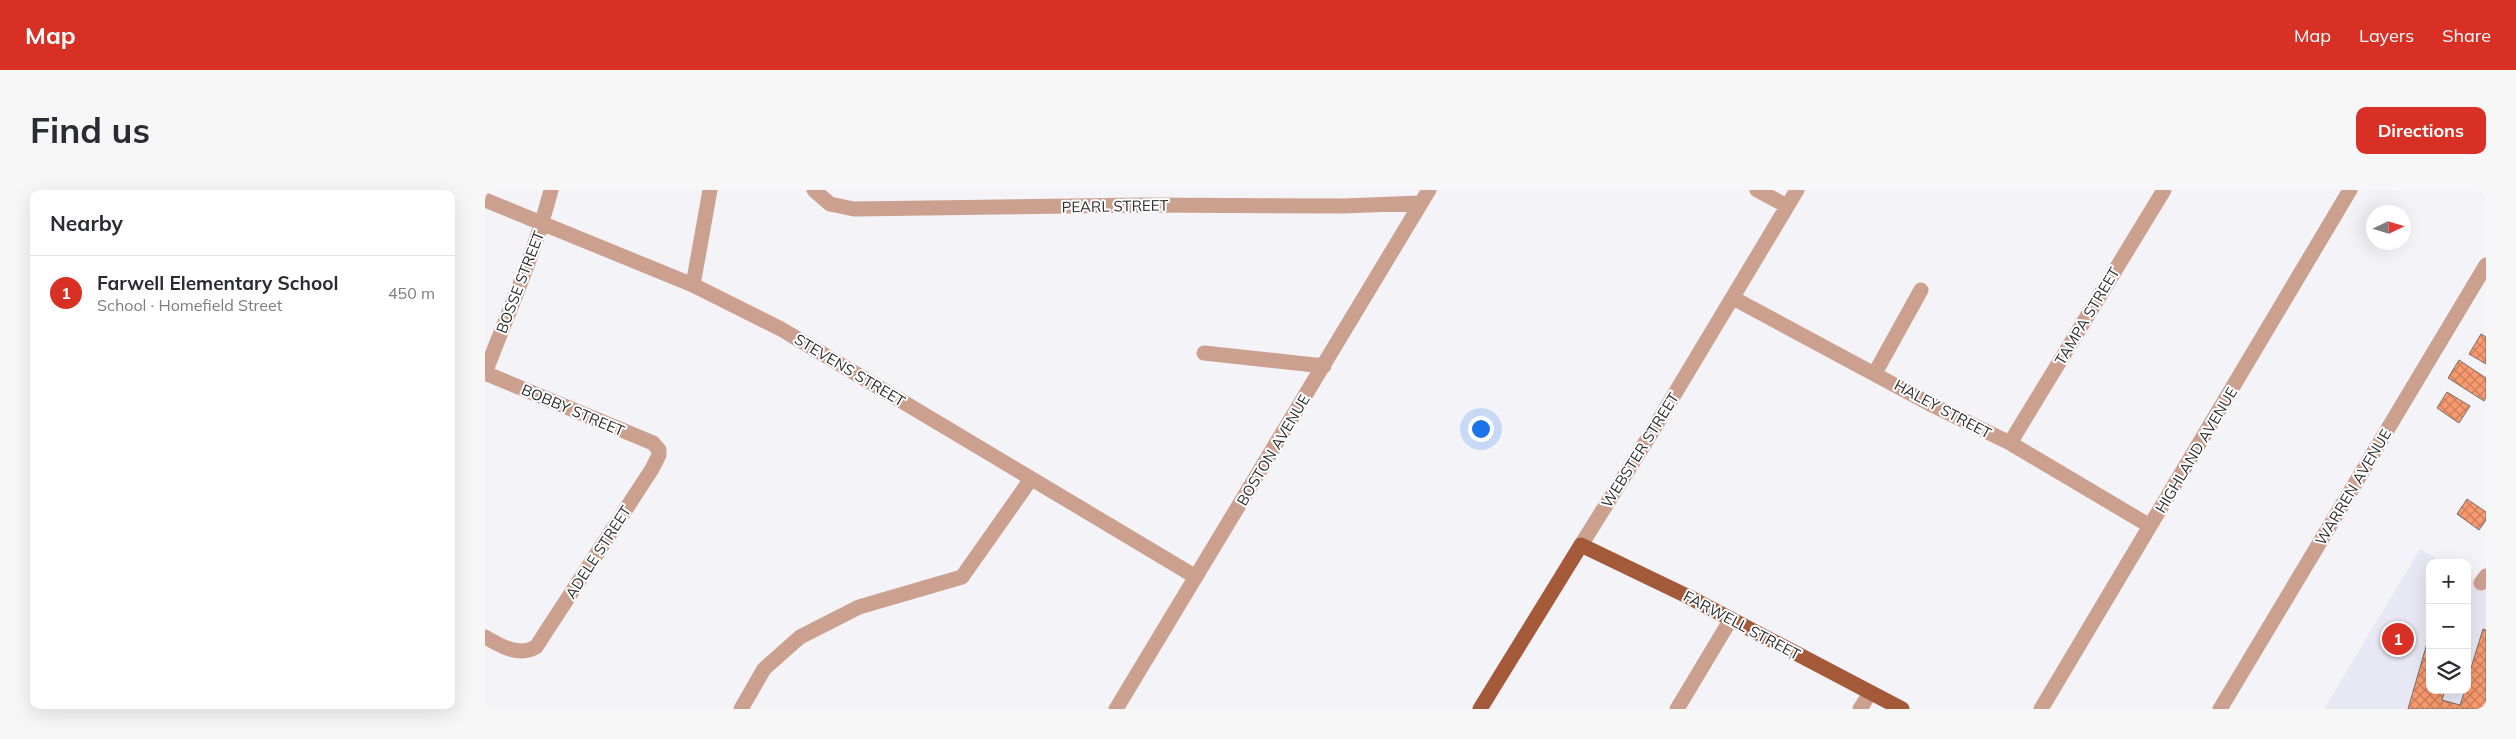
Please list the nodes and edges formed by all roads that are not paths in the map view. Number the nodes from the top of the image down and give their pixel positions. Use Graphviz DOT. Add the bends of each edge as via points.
graph roads {
  1 [pos="551,190"];
  2 [pos="710,190"];
  3 [pos="814,190"];
  4 [pos="1757,190"];
  5 [pos="1797,190"];
  6 [pos="2164,190"];
  7 [pos="2350,190"];
  8 [pos="1425,196"];
  9 [pos="485,200"];
  10 [pos="1787,206"];
  11 [pos="543,222"];
  12 [pos="2486,265"];
  13 [pos="693,285"];
  14 [pos="1921,290"];
  15 [pos="1733,298"];
  16 [pos="1204,353"];
  17 [pos="1324,366"];
  18 [pos="485,373"];
  19 [pos="1875,373"];
  20 [pos="2010,443"];
  21 [pos="659,450"];
  22 [pos="1031,479"];
  23 [pos="2150,526"];
  24 [pos="1581,545"];
  25 [pos="1196,577"];
  26 [pos="1731,619"];
  27 [pos="485,637"];
  28 [pos="1870,692"];
  29 [pos="741,709"];
  30 [pos="1115,709"];
  31 [pos="1480,709"];
  32 [pos="1677,709"];
  33 [pos="1861,709"];
  34 [pos="1902,709"];
  35 [pos="2041,709"];
  36 [pos="2220,709"];
  1 -- 11 [label="street, BOSSE STREET"];
  2 -- 13 [label="street"];
  3 -- 8 [label="street, PEARL STREET" via="830,204 853,209 1343,206"];
  4 -- 10 [label="street"];
  5 -- 10 [label="street, WEBSTER STREET"];
  6 -- 20 [label="street, TAMPA STREET"];
  7 -- 23 [label="street, HIGHLAND AVENUE"];
  8 -- 17 [label="street, BOSTON AVENUE"];
  9 -- 11 [label="street, STEVENS STREET"];
  10 -- 15 [label="street, WEBSTER STREET"];
  11 -- 13 [label="street, STEVENS STREET"];
  11 -- 18 [label="street, BOSSE STREET"];
  12 -- 36 [label="street, WARREN AVENUE"];
  13 -- 22 [label="street, STEVENS STREET" via="781,329"];
  14 -- 19 [label="street"];
  15 -- 19 [label="street, HALEY STREET"];
  15 -- 24 [label="street, WEBSTER STREET"];
  16 -- 17 [label="street"];
  17 -- 25 [label="street, BOSTON AVENUE"];
  18 -- 21 [label="street, BOBBY STREET" via="653,443"];
  19 -- 20 [label="street, HALEY STREET"];
  20 -- 23 [label="street, HALEY STREET"];
  21 -- 27 [label="street, ADELE STREET" via="652,469 540,642 531,650 514,651"];
  22 -- 25 [label="street, STEVENS STREET"];
  22 -- 29 [label="street" via="962,577 859,607 800,637 765,669"];
  23 -- 35 [label="street, HIGHLAND AVENUE"];
  24 -- 26 [label="main road, FARWELL STREET"];
  24 -- 31 [label="main road, WEBSTER STREET"];
  25 -- 30 [label="street, BOSTON AVENUE"];
  26 -- 28 [label="main road, FARWELL STREET"];
  26 -- 32 [label="street"];
  28 -- 33 [label="street"];
  28 -- 34 [label="main road, FARWELL STREET"];
}
